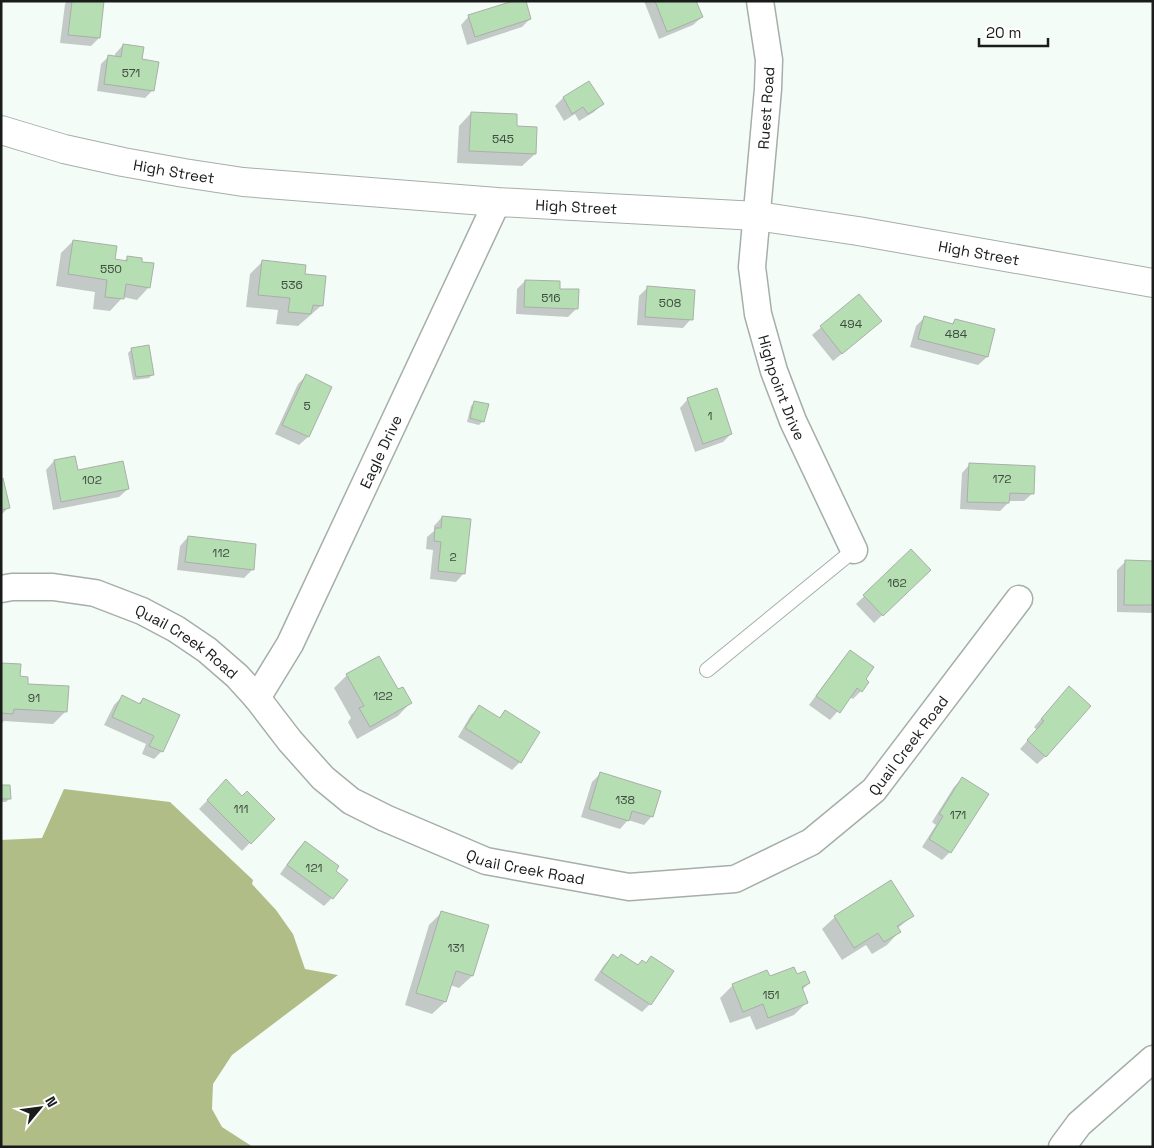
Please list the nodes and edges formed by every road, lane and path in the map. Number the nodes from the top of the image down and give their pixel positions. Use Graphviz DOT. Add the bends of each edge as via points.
graph roads {
  1 [pos="760,1"];
  2 [pos="1,130"];
  3 [pos="497,202"];
  4 [pos="757,216"];
  5 [pos="1153,283"];
  6 [pos="854,550"];
  7 [pos="1,588"];
  8 [pos="1019,599"];
  9 [pos="707,670"];
  10 [pos="257,698"];
  11 [pos="1153,1059"];
  12 [pos="1062,1147"];
  1 -- 4 [label="street, Ruest Road" via="769,60"];
  2 -- 3 [label="street, High Street" via="64,149 243,182"];
  3 -- 4 [label="street, High Street"];
  3 -- 10 [label="street, Eagle Drive" via="290,644"];
  4 -- 5 [label="street, High Street"];
  4 -- 6 [label="street, Highpoint Drive" via="752,267 758,314 774,371 793,421"];
  6 -- 9 [label="lane"];
  7 -- 10 [label="street, Quail Creek Road" via="53,587 95,593 142,611 208,650"];
  8 -- 10 [label="street, Quail Creek Road" via="874,790 811,842 735,879 629,887 486,861 351,801 323,778"];
  11 -- 12 [label="street" via="1079,1124"];
}
